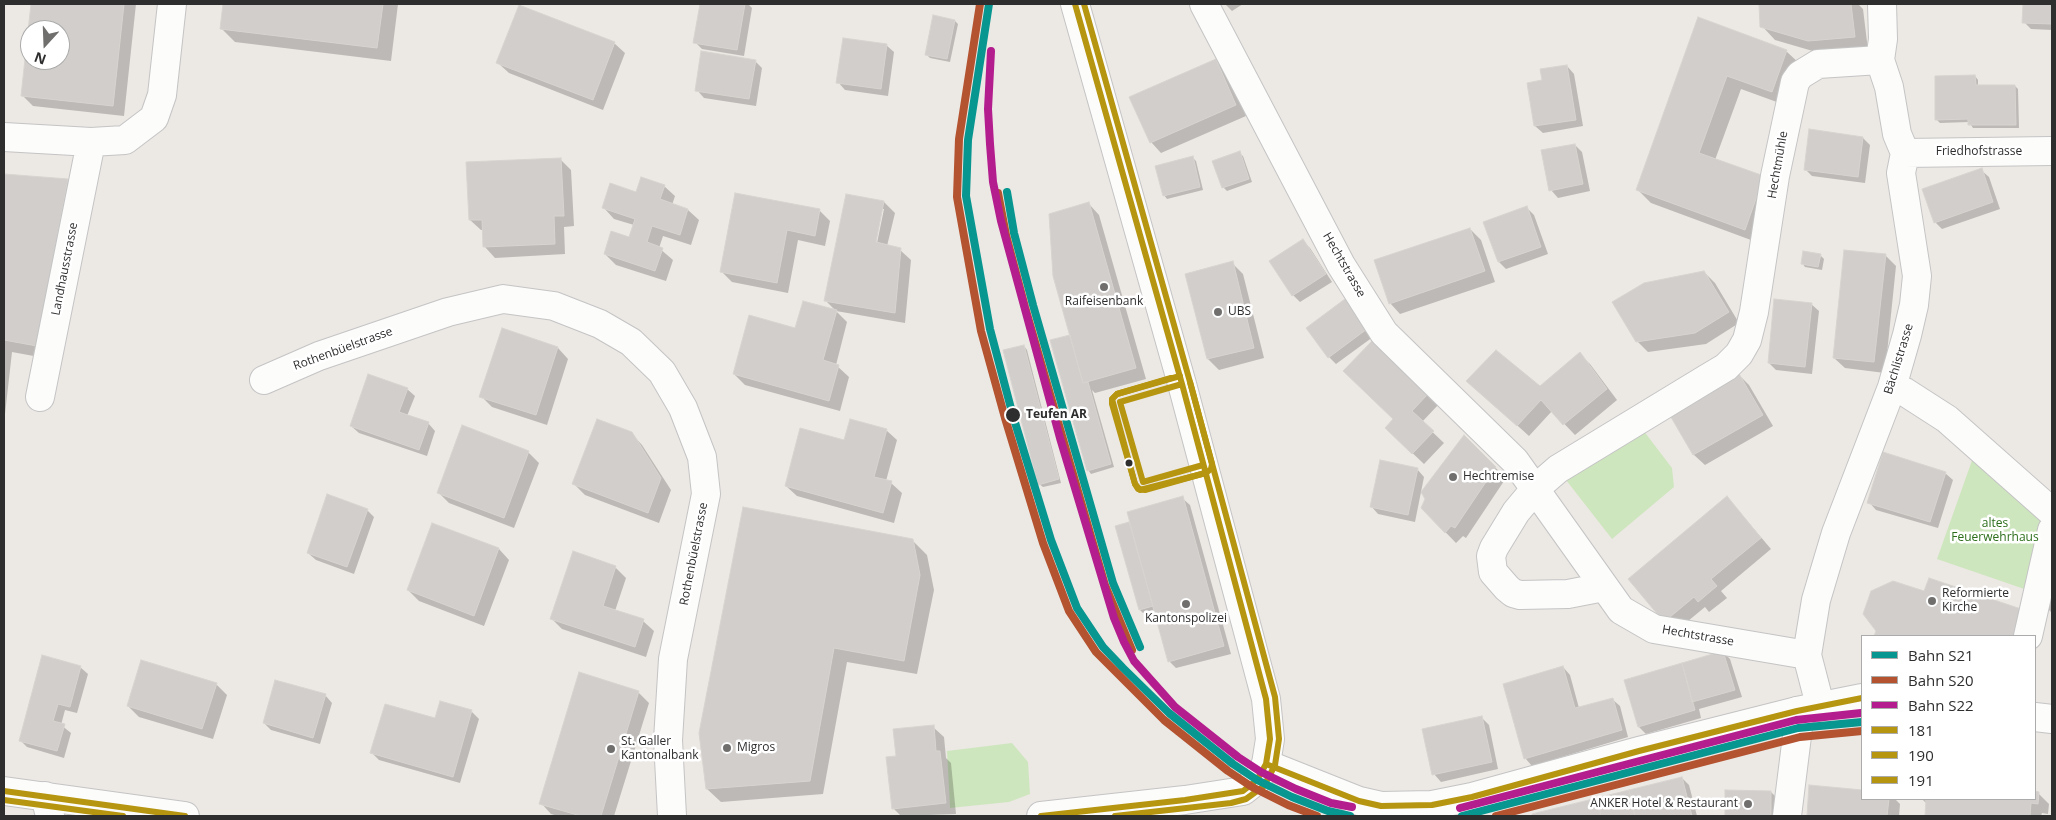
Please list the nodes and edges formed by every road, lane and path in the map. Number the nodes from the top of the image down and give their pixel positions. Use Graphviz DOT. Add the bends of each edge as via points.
graph roads {
  1 [pos="172,4"];
  2 [pos="1075,4"];
  3 [pos="1204,4"];
  4 [pos="1882,4"];
  5 [pos="1880,60"];
  6 [pos="4,136"];
  7 [pos="91,142"];
  8 [pos="2052,151"];
  9 [pos="1905,153"];
  10 [pos="264,380"];
  11 [pos="1892,387"];
  12 [pos="40,396"];
  13 [pos="1536,488"];
  14 [pos="2052,512"];
  15 [pos="2052,530"];
  16 [pos="1604,587"];
  17 [pos="2028,635"];
  18 [pos="1807,655"];
  19 [pos="1861,698"];
  20 [pos="1808,708"];
  21 [pos="2036,716"];
  22 [pos="2052,719"];
  23 [pos="1266,764"];
  24 [pos="4,791"];
  25 [pos="47,806"];
  26 [pos="185,816"];
  27 [pos="672,816"];
  28 [pos="1041,816"];
  29 [pos="1787,816"];
  1 -- 7 [label="street" via="162,95 154,118 124,140"];
  2 -- 23 [label="street" via="1266,698 1270,739"];
  3 -- 13 [label="street, Hechtstrasse" via="1341,265 1384,333 1515,461"];
  4 -- 5 [label="street, Bächlistrasse"];
  5 -- 9 [label="street, Bächlistrasse" via="1889,88 1897,134"];
  5 -- 13 [label="street, Hechtmühle" via="1818,64 1807,69 1795,82 1775,176 1754,312 1747,340 1739,354 1726,367 1558,469"];
  6 -- 7 [label="street"];
  7 -- 12 [label="street, Landhausstrasse"];
  8 -- 9 [label="street, Friedhofstrasse"];
  9 -- 11 [label="street, Bächlistrasse" via="1901,173 1917,276 1914,305"];
  10 -- 27 [label="street, Rothenbüelstrasse" via="319,356 448,312 503,299 554,306 600,324 631,342 662,372 683,408 702,457 706,494 673,659 668,740"];
  11 -- 14 [label="street" via="1947,420"];
  11 -- 18 [label="street, Bächlistrasse" via="1829,556 1816,600"];
  13 -- 16 [label="street, Hechtstrasse"];
  13 -- 16 [label="street" via="1516,512 1494,548 1491,556 1493,572 1507,588 1520,595 1568,594"];
  15 -- 17 [label="street"];
  16 -- 18 [label="street, Hechtstrasse" via="1621,610 1654,629"];
  18 -- 20 [label="street, Bächlistrasse"];
  19 -- 20 [label="street"];
  20 -- 23 [label="street" via="1630,753 1472,798 1432,805 1381,806 1359,802"];
  20 -- 29 [label="street, Bächlistrasse" via="1798,734"];
  21 -- 22 [label="street"];
  23 -- 28 [label="street" via="1258,780 1244,790 1230,794"];
  24 -- 25 [label="street"];
  25 -- 26 [label="street"];
}
